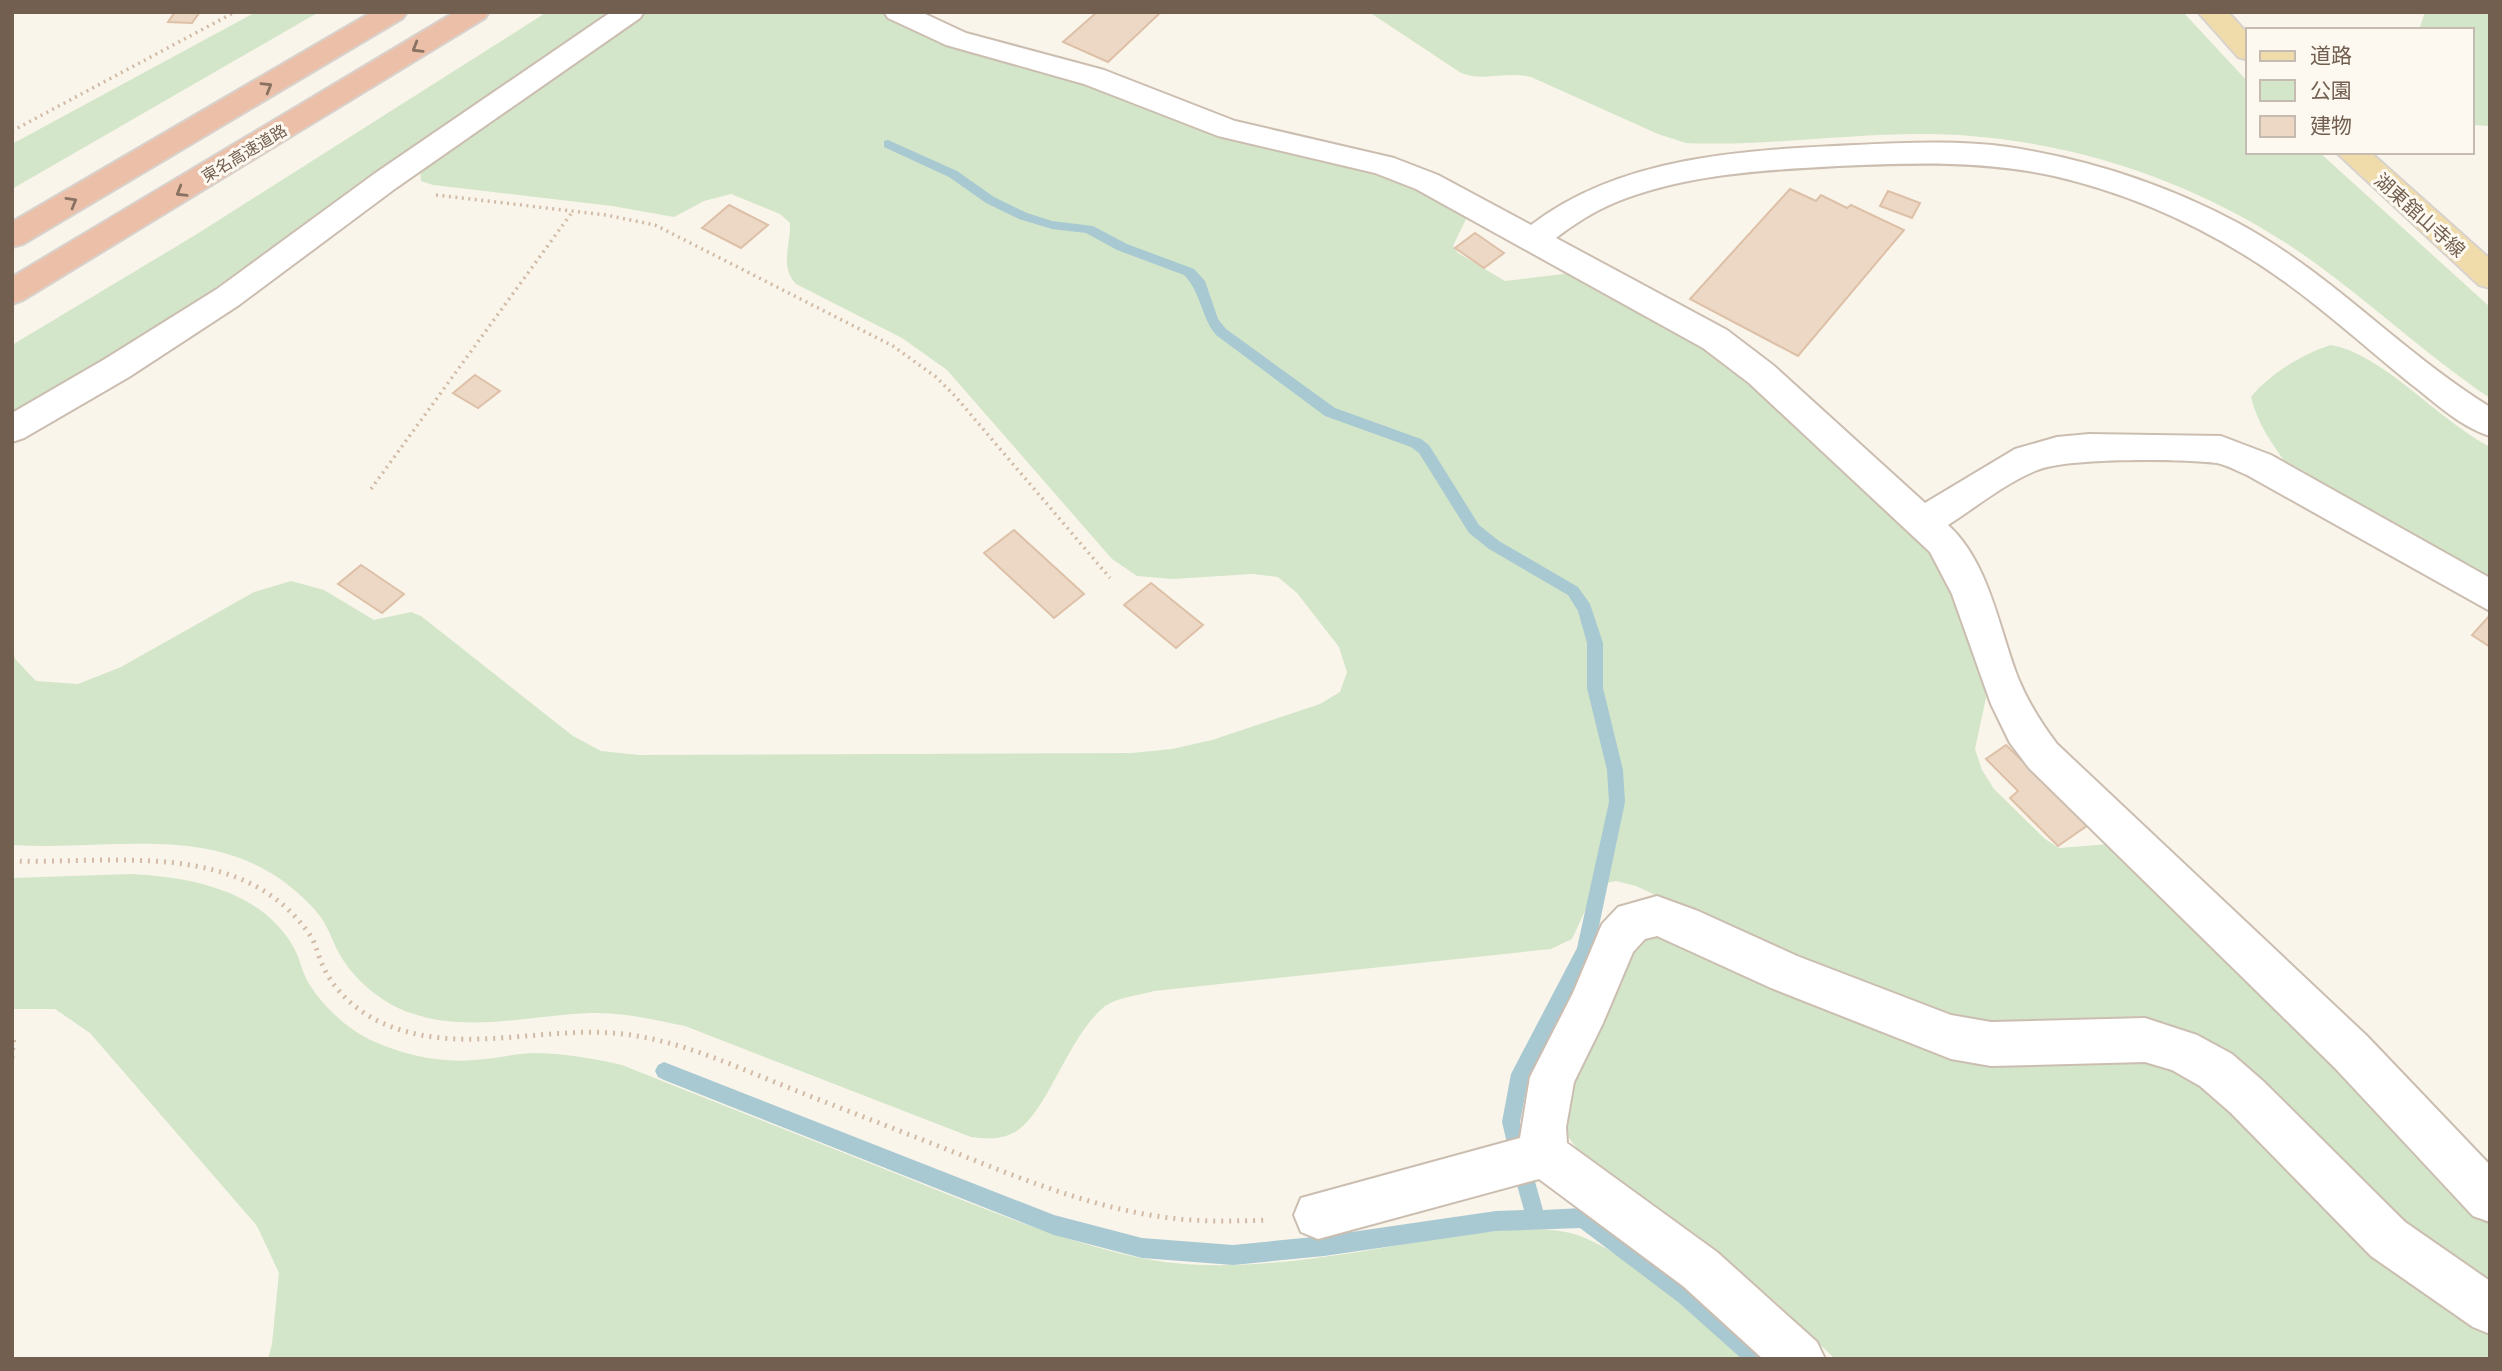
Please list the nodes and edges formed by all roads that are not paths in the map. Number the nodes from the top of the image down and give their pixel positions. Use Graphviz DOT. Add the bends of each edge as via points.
graph roads {
  1 [pos="393,12"];
  2 [pos="475,12"];
  3 [pos="630,12"];
  4 [pos="898,12"];
  5 [pos="2212,12"];
  6 [pos="2246,49"];
  7 [pos="2353,154"];
  8 [pos="12,236"];
  9 [pos="1534,239"];
  10 [pos="2490,276"];
  11 [pos="12,292"];
  12 [pos="2490,423"];
  13 [pos="12,429"];
  14 [pos="1924,522"];
  15 [pos="2490,596"];
  16 [pos="1544,1154"];
  17 [pos="2490,1199"];
  18 [pos="1318,1215"];
  19 [pos="2490,1310"];
  20 [pos="1800,1359"];
  8 -- 1 [label="highway, one-way"];
  2 -- 11 [label="highway, 東名高速道路, one-way"];
  3 -- 13 [label="street" via="385,181 228,297"];
  4 -- 9 [label="street" via="956,38 1094,77 1228,130 1405,171"];
  5 -- 6 [label="main road"];
  7 -- 10 [label="main road, 湖東舘山寺線"];
  9 -- 12 [label="street" via="1554,220 1605,197 1714,166 1924,153 2025,160 2128,186 2228,230 2286,268"];
  9 -- 14 [label="street" via="1739,355"];
  14 -- 15 [label="street" via="2027,458 2090,448 2221,450 2259,465"];
  14 -- 17 [label="street" via="1955,558 2004,697 2026,737 2351,1052"];
  16 -- 18 [label="street"];
  16 -- 19 [label="street" via="1544,1114 1552,1077 1617,938 1633,921 1657,916 1951,1037 1991,1044 2145,1041 2181,1051 2216,1070 2246,1097 2388,1239"];
  16 -- 20 [label="street" via="1700,1269"];
}
